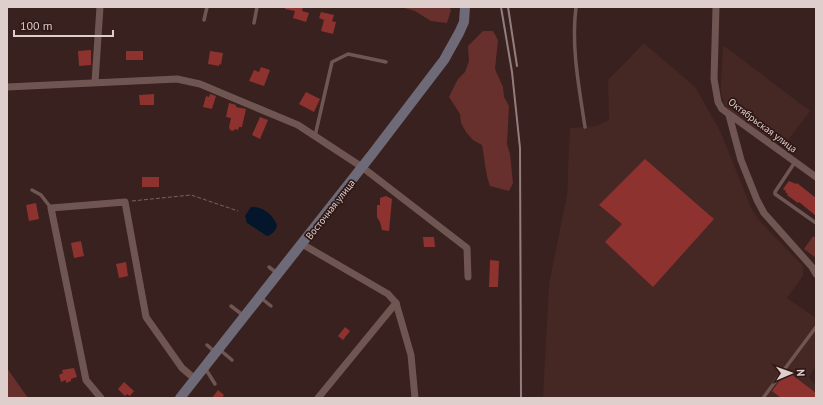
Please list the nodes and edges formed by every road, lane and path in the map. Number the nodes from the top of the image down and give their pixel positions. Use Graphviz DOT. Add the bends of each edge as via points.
graph roads {
  1 [pos="100,7"];
  2 [pos="207,7"];
  3 [pos="257,7"];
  4 [pos="576,7"];
  5 [pos="716,7"];
  6 [pos="465,9"];
  7 [pos="204,20"];
  8 [pos="254,23"];
  9 [pos="386,62"];
  10 [pos="96,82"];
  11 [pos="7,87"];
  12 [pos="729,115"];
  13 [pos="585,127"];
  14 [pos="315,136"];
  15 [pos="795,162"];
  16 [pos="362,167"];
  17 [pos="816,177"];
  18 [pos="32,190"];
  19 [pos="125,202"];
  20 [pos="51,208"];
  21 [pos="238,211"];
  22 [pos="816,223"];
  23 [pos="302,244"];
  24 [pos="269,267"];
  25 [pos="278,274"];
  26 [pos="816,274"];
  27 [pos="468,277"];
  28 [pos="260,297"];
  29 [pos="396,304"];
  30 [pos="231,306"];
  31 [pos="271,306"];
  32 [pos="245,317"];
  33 [pos="816,327"];
  34 [pos="207,345"];
  35 [pos="217,351"];
  36 [pos="232,360"];
  37 [pos="205,367"];
  38 [pos="195,379"];
  39 [pos="215,384"];
  40 [pos="101,398"];
  41 [pos="180,398"];
  42 [pos="318,398"];
  43 [pos="415,398"];
  44 [pos="763,398"];
  1 -- 10 [label="street"];
  2 -- 7 [label="lane"];
  3 -- 8 [label="lane"];
  4 -- 13 [label="lane" via="575,54"];
  5 -- 12 [label="street, Октябрьская улица" via="715,91 722,109"];
  6 -- 16 [label="main road, Восточная улица" via="464,22 444,60"];
  9 -- 14 [label="lane" via="348,54 332,62"];
  10 -- 11 [label="street"];
  10 -- 14 [label="street" via="177,79 200,84 298,125"];
  12 -- 15 [label="street, Октябрьская улица"];
  12 -- 26 [label="street" via="741,160 764,213"];
  14 -- 16 [label="street"];
  15 -- 17 [label="street, Октябрьская улица"];
  15 -- 22 [label="lane" via="775,194"];
  16 -- 23 [label="main road, Восточная улица"];
  16 -- 27 [label="street" via="467,248"];
  18 -- 20 [label="lane" via="41,195"];
  19 -- 20 [label="street"];
  19 -- 21 [label="path" via="191,195"];
  19 -- 38 [label="street" via="146,317 182,368"];
  20 -- 40 [label="street" via="86,380"];
  23 -- 25 [label="main road, Восточная улица"];
  23 -- 29 [label="street" via="388,294"];
  24 -- 25 [label="lane"];
  25 -- 28 [label="main road, Восточная улица"];
  28 -- 31 [label="lane"];
  28 -- 32 [label="main road, Восточная улица"];
  29 -- 42 [label="street"];
  29 -- 43 [label="street" via="412,355"];
  30 -- 32 [label="lane"];
  32 -- 35 [label="main road, Восточная улица"];
  33 -- 44 [label="lane"];
  34 -- 35 [label="lane"];
  35 -- 36 [label="lane"];
  35 -- 37 [label="main road, Восточная улица"];
  37 -- 38 [label="main road, Восточная улица"];
  37 -- 39 [label="lane"];
  38 -- 41 [label="main road, Восточная улица"];
}
